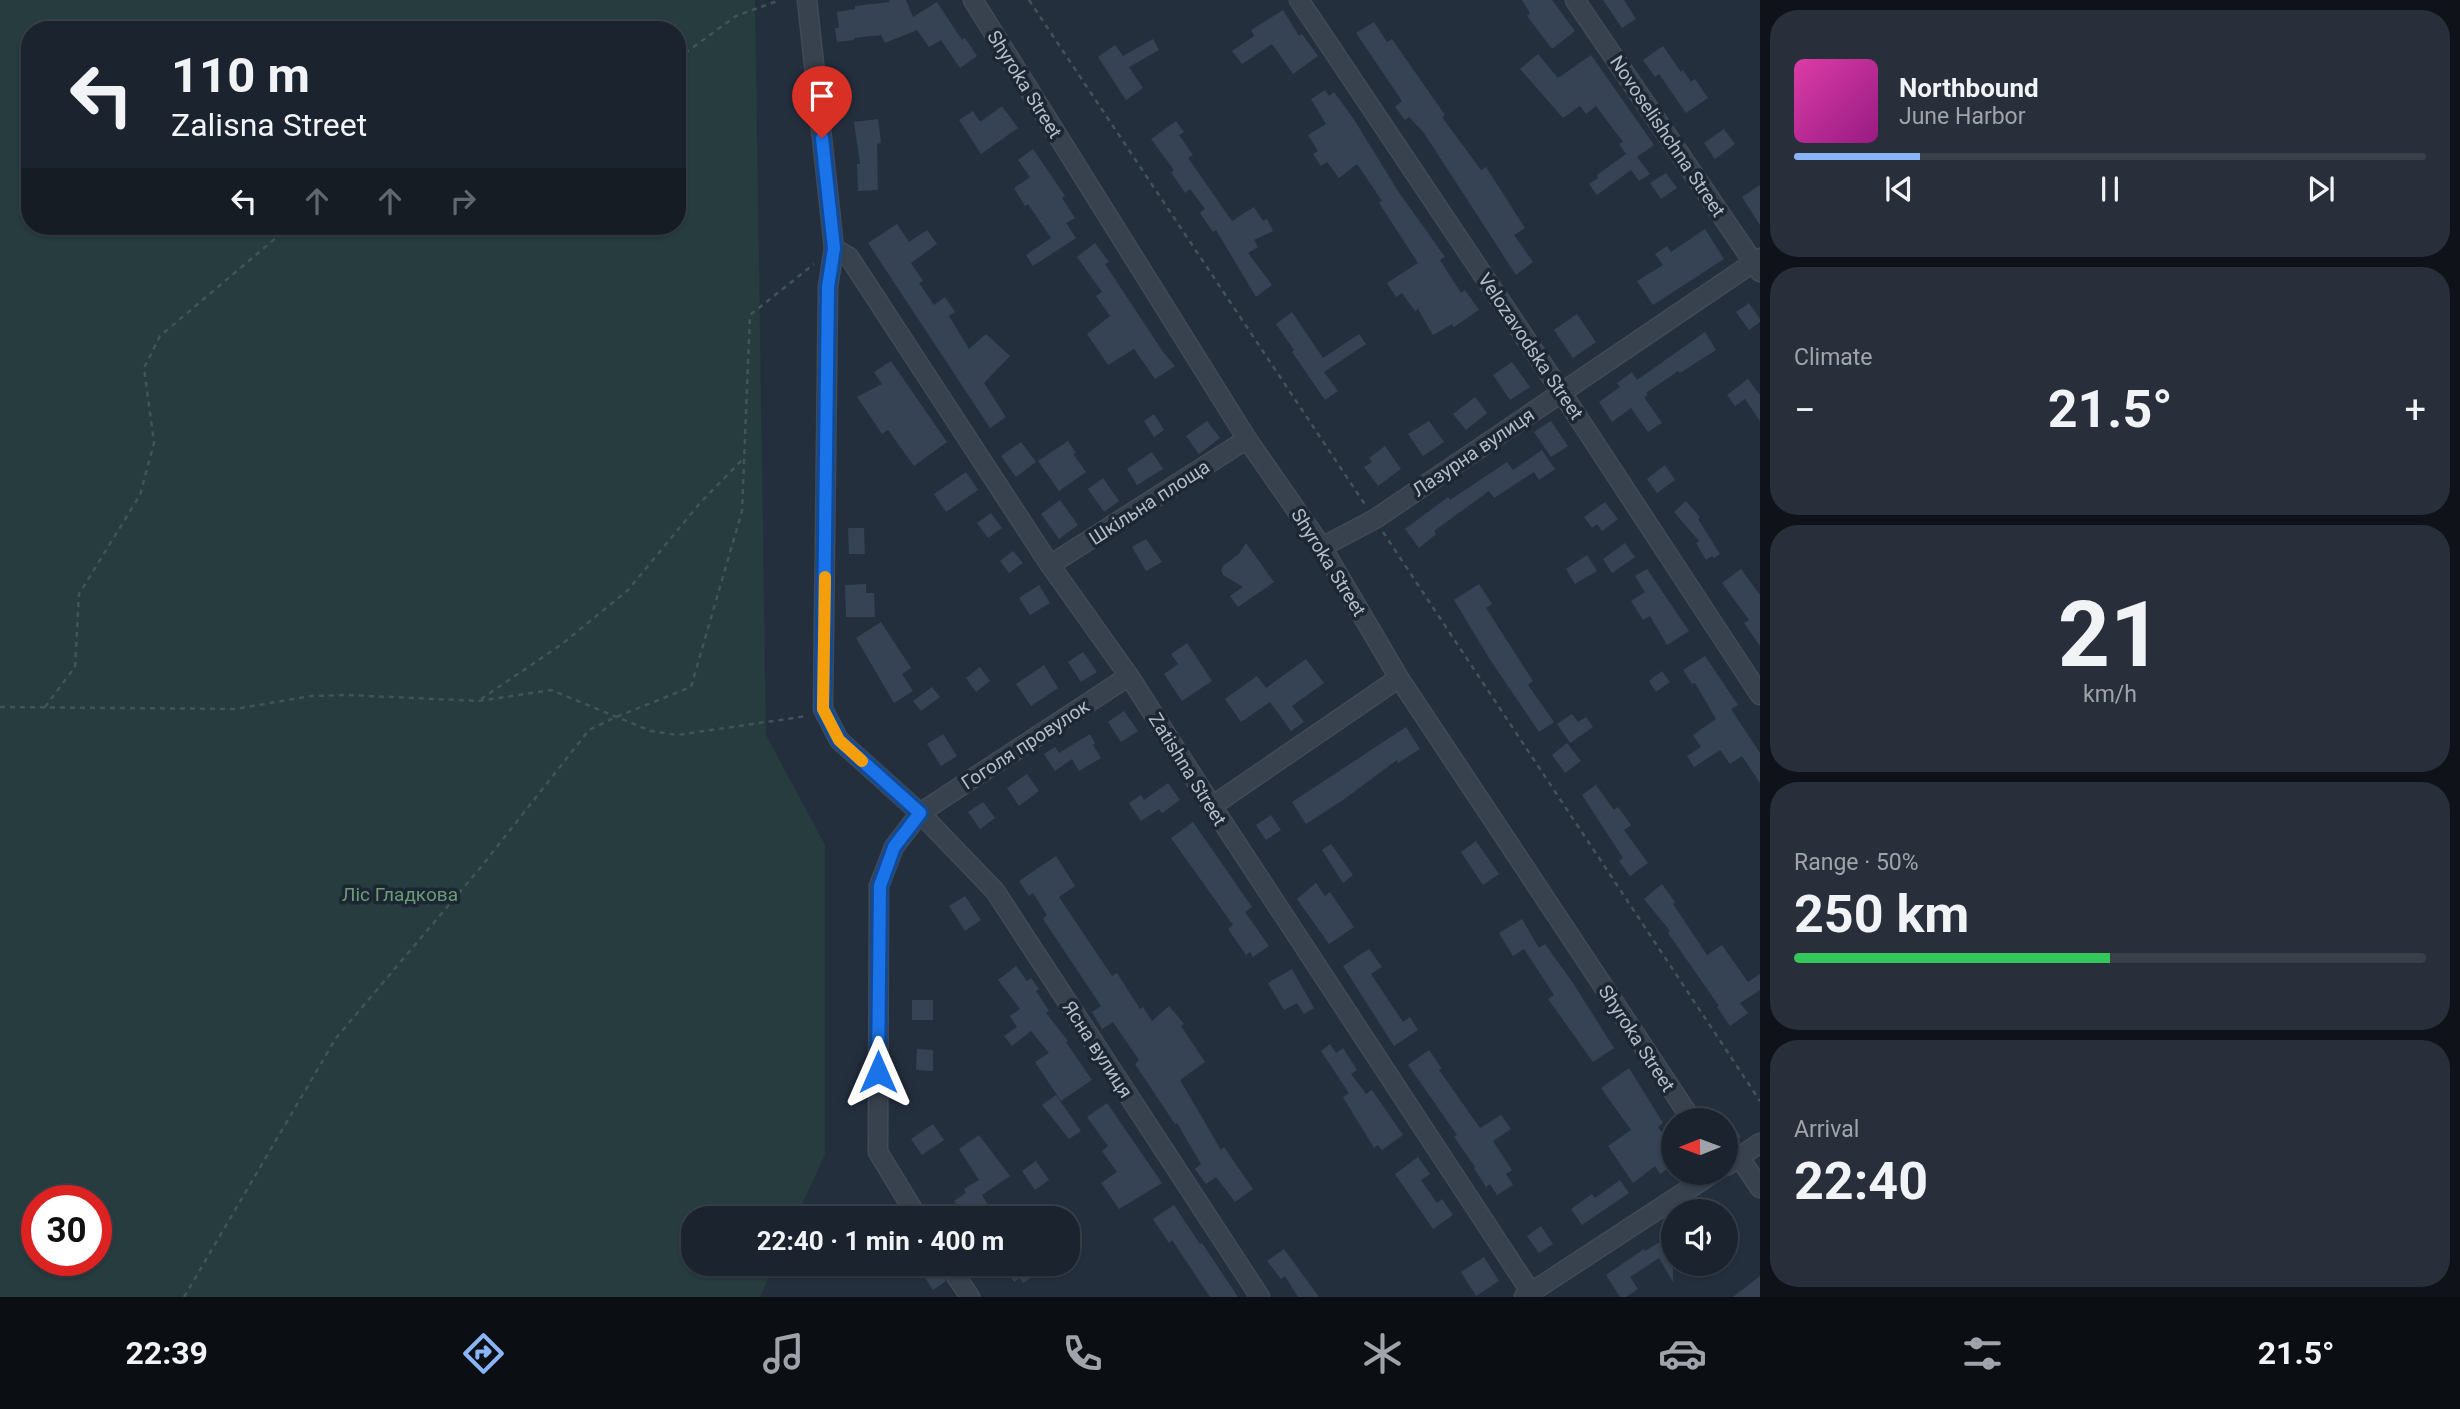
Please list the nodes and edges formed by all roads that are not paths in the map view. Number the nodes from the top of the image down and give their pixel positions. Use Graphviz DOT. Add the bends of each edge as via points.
graph roads {
  1 [pos="807,0"];
  2 [pos="973,0"];
  3 [pos="1299,0"];
  4 [pos="1575,0"];
  5 [pos="834,248"];
  6 [pos="1758,264"];
  7 [pos="1562,393"];
  8 [pos="1247,439"];
  9 [pos="1322,547"];
  10 [pos="1050,565"];
  11 [pos="1129,676"];
  12 [pos="1399,678"];
  13 [pos="1760,695"];
  14 [pos="1212,806"];
  15 [pos="920,813"];
  16 [pos="1684,1108"];
  17 [pos="1760,1143"];
  18 [pos="1738,1157"];
  19 [pos="1738,1167"];
  20 [pos="1695,1185"];
  21 [pos="1760,1188"];
  22 [pos="911,1206"];
  23 [pos="956,1276"];
  24 [pos="1530,1295"];
  25 [pos="970,1297"];
  26 [pos="1260,1297"];
  1 -- 5 [label="street"];
  2 -- 8 [label="street, Shyroka Street"];
  3 -- 7 [label="street, Velozavodska Street"];
  4 -- 6 [label="street, Novoselishchna Street"];
  5 -- 10 [label="street, Zatishna Street" via="849,257"];
  5 -- 15 [label="street, Ясна вулиця" via="828,287 823,709 839,740"];
  6 -- 7 [label="street, Лазурна вулиця"];
  7 -- 9 [label="street, Лазурна вулиця" via="1375,519"];
  7 -- 13 [label="street, Velozavodska Street"];
  8 -- 9 [label="street, Shyroka Street"];
  8 -- 10 [label="street, Шкільна площа"];
  9 -- 12 [label="street, Shyroka Street"];
  10 -- 11 [label="street, Zatishna Street"];
  11 -- 14 [label="street, Zatishna Street"];
  11 -- 15 [label="street, Гоголя провулок"];
  12 -- 14 [label="street"];
  12 -- 16 [label="street, Shyroka Street"];
  14 -- 24 [label="street, Zatishna Street"];
  15 -- 22 [label="street, Гоголя провулок" via="894,847 880,886 878,1152"];
  15 -- 26 [label="street, Ясна вулиця" via="995,891"];
  17 -- 18 [label="street"];
  19 -- 21 [label="street"];
  20 -- 24 [label="street"];
  23 -- 25 [label="street"];
}
